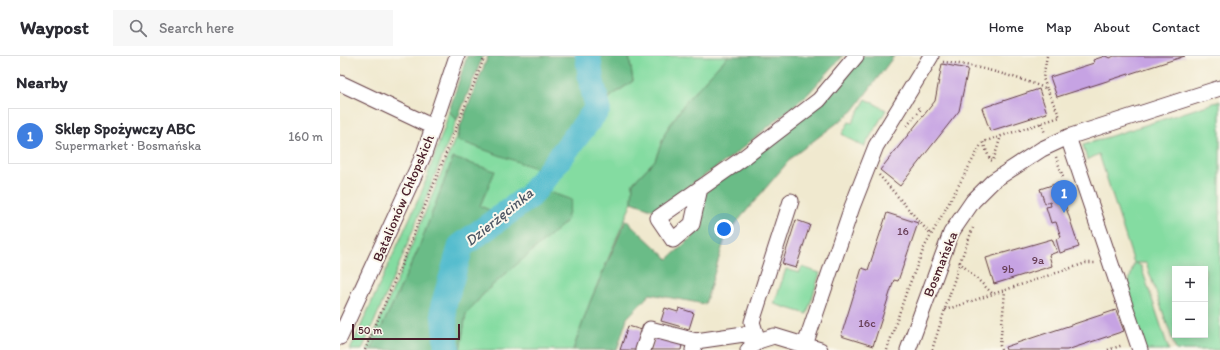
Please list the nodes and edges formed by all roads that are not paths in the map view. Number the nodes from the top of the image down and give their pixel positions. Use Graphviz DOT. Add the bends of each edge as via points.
graph roads {
  1 [pos="456,56"];
  2 [pos="856,56"];
  3 [pos="933,59"];
  4 [pos="340,83"];
  5 [pos="1220,88"];
  6 [pos="433,127"];
  7 [pos="1068,137"];
  8 [pos="700,188"];
  9 [pos="791,201"];
  10 [pos="340,337"];
  11 [pos="805,345"];
  12 [pos="694,346"];
  13 [pos="753,346"];
  14 [pos="643,350"];
  15 [pos="820,350"];
  16 [pos="908,350"];
  17 [pos="1140,350"];
  1 -- 6 [label="street, Batalionów Chłopskich"];
  2 -- 8 [label="street" via="819,100"];
  3 -- 11 [label="street" via="876,146 852,207"];
  4 -- 6 [label="street"];
  5 -- 7 [label="street, Bosmańska"];
  6 -- 10 [label="street, Batalionów Chłopskich" via="404,201"];
  7 -- 16 [label="street, Bosmańska" via="1042,149 993,180 973,201 950,233"];
  7 -- 17 [label="street"];
  9 -- 13 [label="street" via="752,322"];
  11 -- 13 [label="street" via="774,336"];
  11 -- 15 [label="street"];
  12 -- 13 [label="street" via="744,334"];
  12 -- 14 [label="street" via="650,329"];
}
